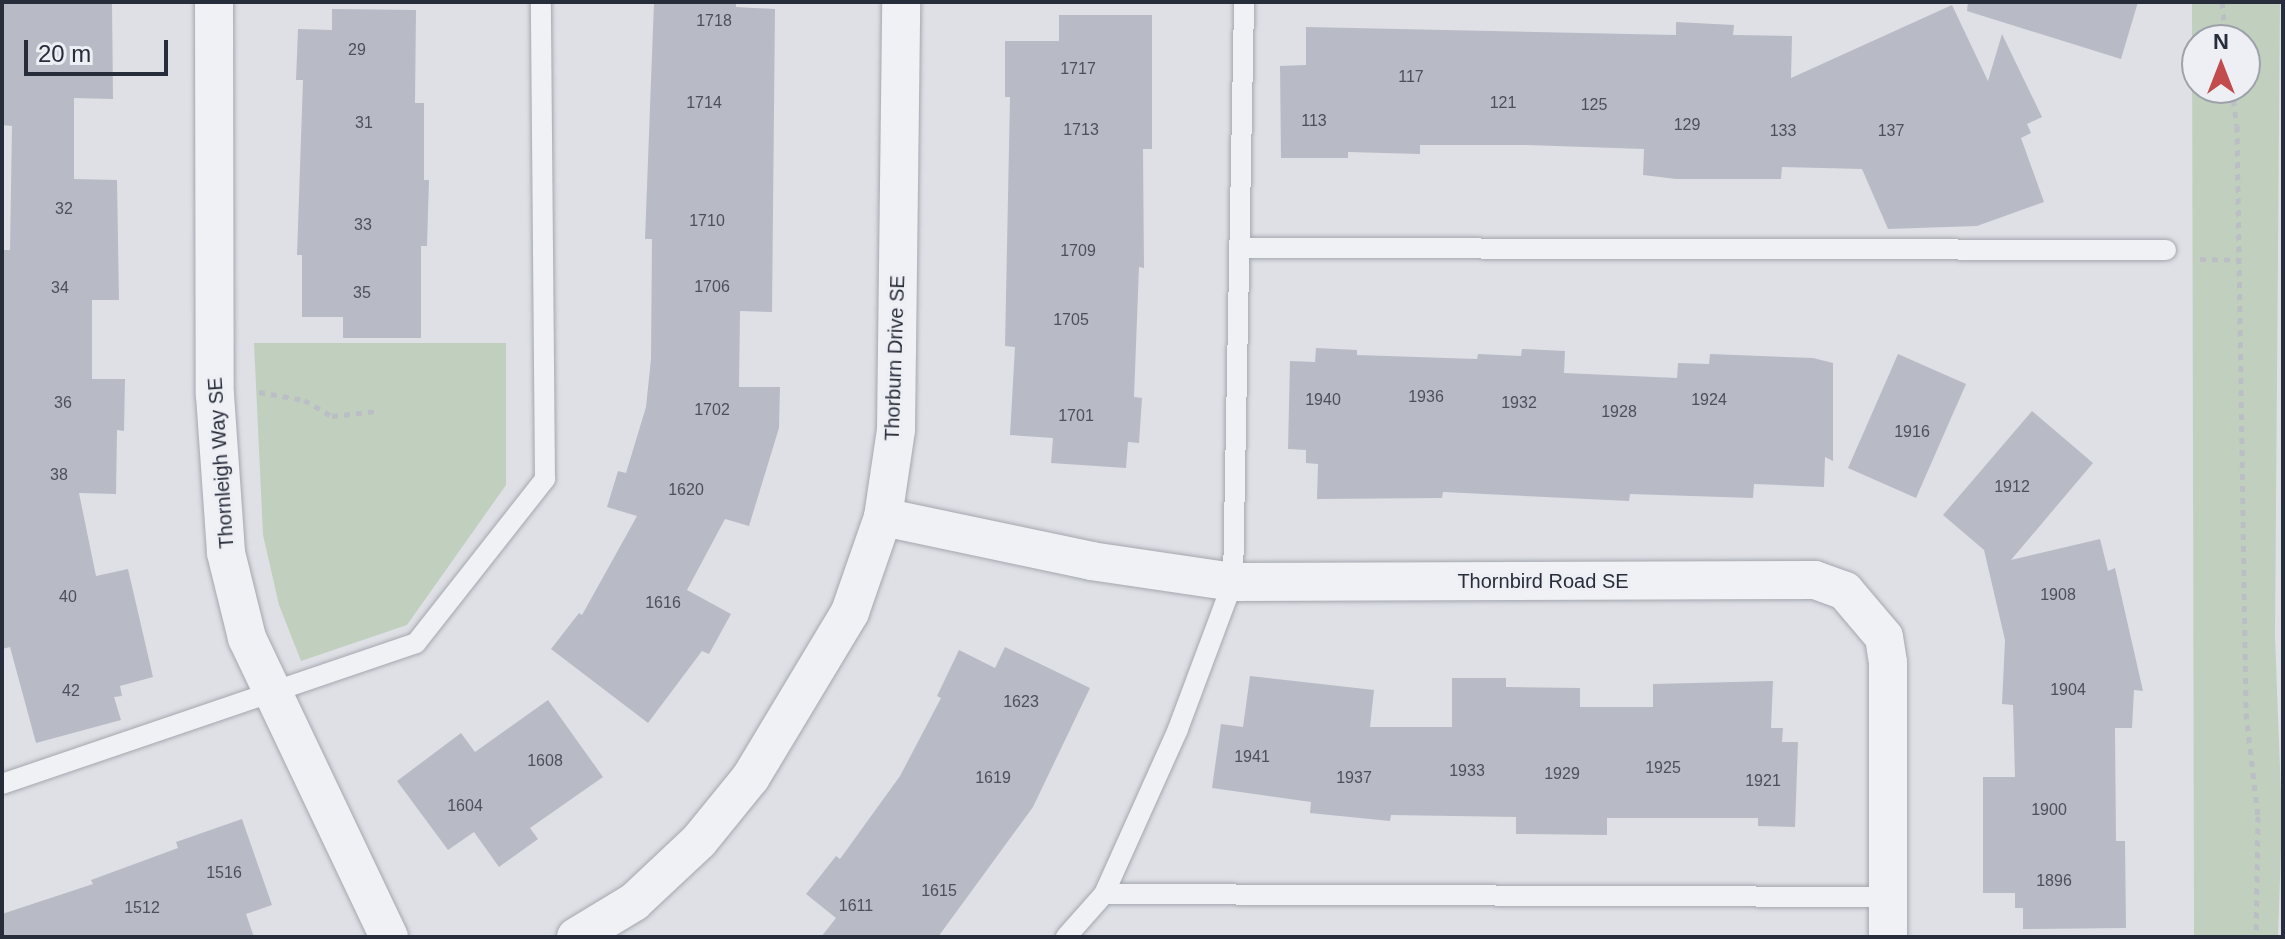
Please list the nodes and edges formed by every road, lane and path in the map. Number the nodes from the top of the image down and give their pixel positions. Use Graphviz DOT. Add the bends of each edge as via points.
graph roads {
  1 [pos="214,2"];
  2 [pos="541,2"];
  3 [pos="901,2"];
  4 [pos="1244,2"];
  5 [pos="2222,2"];
  6 [pos="2224,24"];
  7 [pos="2234,104"];
  8 [pos="1239,248"];
  9 [pos="2166,250"];
  10 [pos="215,395"];
  11 [pos="378,411"];
  12 [pos="883,517"];
  13 [pos="1233,582"];
  14 [pos="272,690"];
  15 [pos="2,784"];
  16 [pos="1104,894"];
  17 [pos="1888,897"];
  18 [pos="389,937"];
  19 [pos="576,937"];
  20 [pos="1066,937"];
  21 [pos="1888,937"];
  22 [pos="2256,937"];
  1 -- 10 [label="street, Thornleigh Way SE"];
  2 -- 14 [label="lane" via="545,479 416,643"];
  3 -- 12 [label="street, Thorburn Drive SE" via="896,430"];
  4 -- 8 [label="lane"];
  5 -- 6 [label="path"];
  7 -- 22 [label="path" via="2246,713 2258,816"];
  8 -- 9 [label="lane"];
  8 -- 13 [label="lane"];
  10 -- 11 [label="path" via="268,391 304,400 332,416"];
  10 -- 14 [label="street, Thornleigh Way SE" via="226,553 247,638"];
  12 -- 13 [label="street, Thornbird Road SE" via="1091,561"];
  12 -- 19 [label="street, Thorburn Drive SE" via="850,612 751,777 699,841 634,902"];
  13 -- 16 [label="lane" via="1178,729"];
  13 -- 17 [label="street, Thornbird Road SE" via="1815,580 1845,591 1884,637 1888,663"];
  14 -- 15 [label="lane"];
  14 -- 18 [label="street, Thornleigh Way SE"];
  16 -- 17 [label="lane"];
  16 -- 20 [label="lane"];
  17 -- 21 [label="street, Thornbird Road SE"];
}
